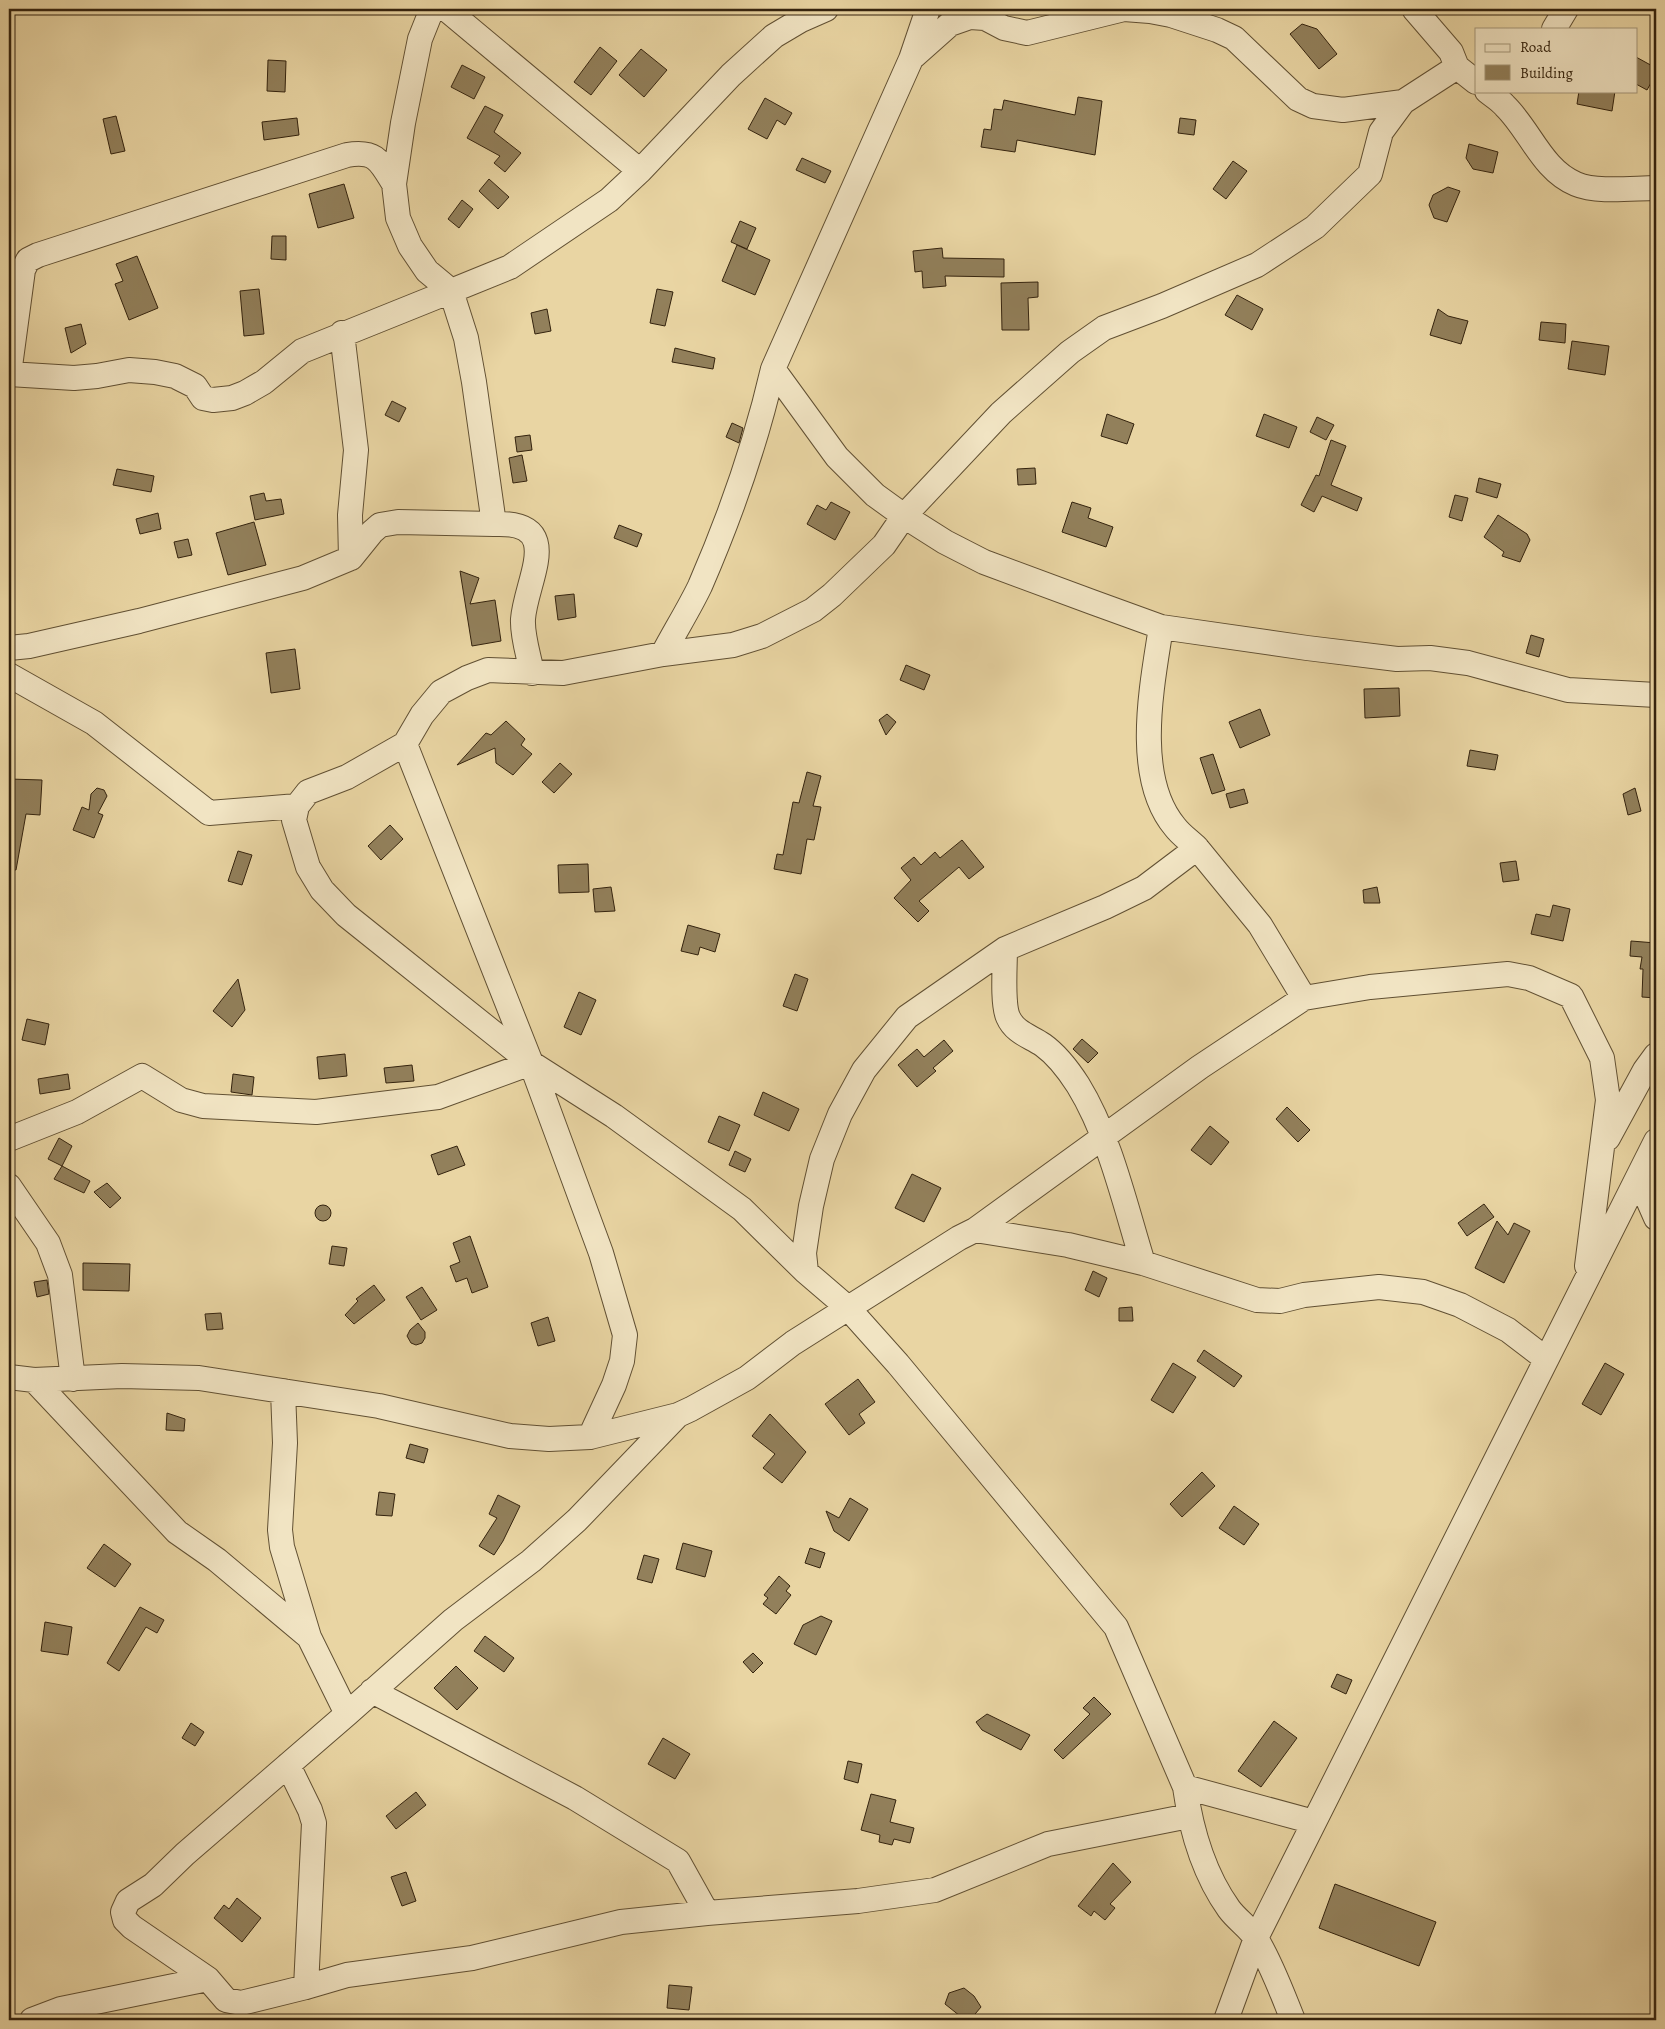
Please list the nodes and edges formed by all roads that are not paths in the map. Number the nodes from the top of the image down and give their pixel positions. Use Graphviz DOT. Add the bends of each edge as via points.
graph roads {
  1 [pos="432,9"];
  2 [pos="446,9"];
  3 [pos="826,9"];
  4 [pos="928,9"];
  5 [pos="1414,9"];
  6 [pos="1566,9"];
  7 [pos="1170,12"];
  8 [pos="1555,28"];
  9 [pos="911,59"];
  10 [pos="1458,67"];
  11 [pos="1475,81"];
  12 [pos="1490,92"];
  13 [pos="1510,99"];
  14 [pos="1404,102"];
  15 [pos="640,171"];
  16 [pos="394,184"];
  17 [pos="1656,188"];
  18 [pos="450,291"];
  19 [pos="342,333"];
  20 [pos="773,369"];
  21 [pos="9,374"];
  22 [pos="904,516"];
  23 [pos="494,524"];
  24 [pos="351,558"];
  25 [pos="1161,627"];
  26 [pos="10,650"];
  27 [pos="663,654"];
  28 [pos="532,673"];
  29 [pos="9,675"];
  30 [pos="1656,695"];
  31 [pos="405,744"];
  32 [pos="297,806"];
  33 [pos="1197,848"];
  34 [pos="1005,949"];
  35 [pos="1304,998"];
  36 [pos="1656,1054"];
  37 [pos="531,1063"];
  38 [pos="1103,1137"];
  39 [pos="9,1139"];
  40 [pos="1656,1141"];
  41 [pos="1603,1146"];
  42 [pos="1638,1177"];
  43 [pos="9,1186"];
  44 [pos="1656,1218"];
  45 [pos="975,1230"];
  46 [pos="1143,1264"];
  47 [pos="806,1272"];
  48 [pos="1585,1283"];
  49 [pos="848,1308"];
  50 [pos="1546,1359"];
  51 [pos="9,1377"];
  52 [pos="73,1379"];
  53 [pos="34,1380"];
  54 [pos="283,1391"];
  55 [pos="678,1415"];
  56 [pos="590,1437"];
  57 [pos="309,1637"];
  58 [pos="372,1691"];
  59 [pos="347,1714"];
  60 [pos="288,1765"];
  61 [pos="1185,1787"];
  62 [pos="1189,1816"];
  63 [pos="1314,1822"];
  64 [pos="707,1913"];
  65 [pos="1256,1938"];
  66 [pos="208,1979"];
  67 [pos="306,1987"];
  68 [pos="32,2020"];
  69 [pos="1226,2020"];
  70 [pos="1293,2020"];
  1 -- 16 [label="street" via="420,39"];
  2 -- 15 [label="street"];
  3 -- 15 [label="street" via="774,36 731,75"];
  4 -- 9 [label="street"];
  5 -- 10 [label="street" via="1451,52"];
  6 -- 8 [label="street"];
  7 -- 9 [label="street" via="1124,10 1027,33 970,16 950,24"];
  7 -- 14 [label="street" via="1234,38 1298,99 1313,106 1343,110"];
  9 -- 20 [label="street"];
  10 -- 11 [label="street"];
  10 -- 14 [label="street"];
  12 -- 13 [label="street"];
  13 -- 17 [label="street" via="1543,157 1559,173 1577,184 1595,188"];
  14 -- 22 [label="street" via="1381,132 1370,174 1315,227 1257,265 1104,328 1070,352 1002,413"];
  15 -- 18 [label="street" via="609,200 510,267"];
  16 -- 18 [label="street" via="398,218 410,246 427,271"];
  16 -- 21 [label="street" via="382,163 362,152 38,255 28,260 23,270"];
  18 -- 19 [label="street"];
  18 -- 23 [label="street" via="466,338"];
  19 -- 21 [label="street" via="302,351 264,382 232,398 203,398 194,386 175,376 156,372 129,370 74,378"];
  19 -- 24 [label="street" via="356,450 350,516"];
  20 -- 22 [label="street" via="837,456 875,495"];
  20 -- 27 [label="street" via="762,415 725,524 699,588"];
  22 -- 25 [label="street" via="984,562"];
  22 -- 27 [label="street" via="884,545 812,610 762,636 733,645"];
  23 -- 24 [label="street" via="398,522 380,525"];
  23 -- 28 [label="street" via="509,523 522,527 533,536 537,550 538,564 523,621"];
  24 -- 26 [label="street" via="303,578 139,621"];
  25 -- 30 [label="street" via="1397,659 1430,658 1468,663 1568,690"];
  25 -- 33 [label="street" via="1148,714 1154,788 1174,827"];
  27 -- 28 [label="street" via="563,673"];
  28 -- 31 [label="street" via="488,670 441,692 422,715"];
  29 -- 32 [label="street" via="94,722 209,814"];
  31 -- 32 [label="street" via="347,777 308,792"];
  31 -- 37 [label="street"];
  32 -- 37 [label="street" via="294,820 305,858 322,890 346,915"];
  33 -- 34 [label="street" via="1144,888"];
  33 -- 35 [label="street" via="1260,925"];
  34 -- 38 [label="street" via="1005,1007 1008,1018 1015,1030 1044,1045 1062,1063 1078,1085"];
  34 -- 47 [label="street" via="907,1017 864,1070 840,1114 822,1159 804,1253"];
  35 -- 38 [label="street"];
  35 -- 41 [label="street" via="1370,987 1508,974 1529,978 1571,996 1602,1058 1608,1100"];
  36 -- 41 [label="street"];
  37 -- 39 [label="street" via="438,1097 316,1112 203,1106 181,1100 142,1076 77,1112"];
  37 -- 47 [label="street" via="614,1116 742,1209"];
  37 -- 56 [label="street" via="601,1253 625,1336 622,1361 614,1385"];
  38 -- 45 [label="street"];
  38 -- 46 [label="street"];
  40 -- 42 [label="street"];
  41 -- 48 [label="street"];
  42 -- 44 [label="street"];
  42 -- 48 [label="street"];
  43 -- 52 [label="street" via="48,1243 60,1275"];
  45 -- 46 [label="street" via="1068,1244"];
  45 -- 49 [label="street"];
  46 -- 50 [label="street" via="1257,1300 1280,1301 1304,1295 1380,1287 1422,1292 1460,1305 1508,1330"];
  47 -- 49 [label="street"];
  48 -- 50 [label="street"];
  49 -- 55 [label="street" via="793,1343 747,1378"];
  49 -- 61 [label="street" via="1116,1627"];
  50 -- 63 [label="street"];
  51 -- 53 [label="street"];
  52 -- 53 [label="street"];
  52 -- 54 [label="street" via="122,1376 199,1378"];
  53 -- 57 [label="street" via="177,1532 217,1560"];
  54 -- 56 [label="street" via="379,1406 510,1436 549,1439"];
  54 -- 57 [label="street" via="285,1443 280,1530 282,1547"];
  55 -- 56 [label="street"];
  55 -- 58 [label="street" via="577,1520 531,1561 452,1620"];
  57 -- 59 [label="street"];
  58 -- 59 [label="street"];
  58 -- 64 [label="street" via="575,1798 678,1861"];
  59 -- 60 [label="street"];
  60 -- 66 [label="street" via="153,1885 124,1905 123,1912 132,1927"];
  60 -- 67 [label="street" via="314,1823"];
  61 -- 62 [label="street"];
  61 -- 63 [label="street"];
  62 -- 64 [label="street" via="1048,1844 935,1890 858,1901"];
  62 -- 65 [label="street" via="1211,1882 1230,1910"];
  63 -- 65 [label="street"];
  64 -- 67 [label="street" via="621,1922 472,1958 347,1975"];
  65 -- 69 [label="street"];
  65 -- 70 [label="street"];
  66 -- 67 [label="street" via="226,2000 241,2003"];
  66 -- 68 [label="street" via="61,2009"];
}
